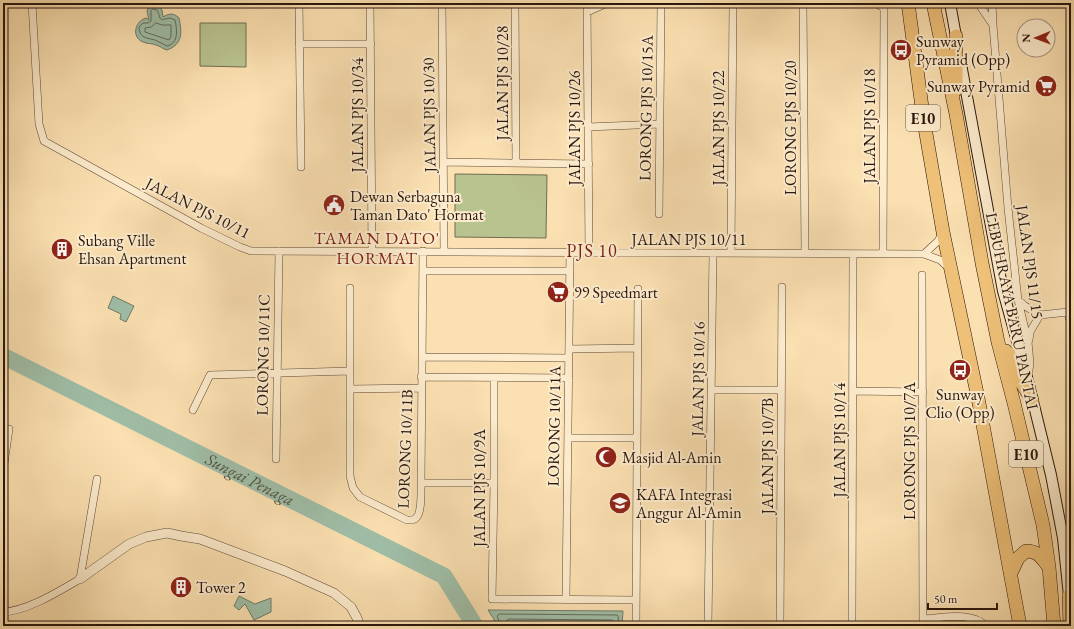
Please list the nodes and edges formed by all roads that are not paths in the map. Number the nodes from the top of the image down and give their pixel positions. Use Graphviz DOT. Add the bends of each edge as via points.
graph roads {
  1 [pos="32,3"];
  2 [pos="299,3"];
  3 [pos="370,3"];
  4 [pos="442,3"];
  5 [pos="515,3"];
  6 [pos="587,3"];
  7 [pos="607,3"];
  8 [pos="661,3"];
  9 [pos="732,3"];
  10 [pos="803,3"];
  11 [pos="875,3"];
  12 [pos="908,3"];
  13 [pos="933,3"];
  14 [pos="950,3"];
  15 [pos="978,3"];
  16 [pos="992,3"];
  17 [pos="587,12"];
  18 [pos="993,25"];
  19 [pos="956,36"];
  20 [pos="299,44"];
  21 [pos="371,44"];
  22 [pos="956,114"];
  23 [pos="660,124"];
  24 [pos="588,127"];
  25 [pos="444,162"];
  26 [pos="516,163"];
  27 [pos="589,164"];
  28 [pos="301,167"];
  29 [pos="658,214"];
  30 [pos="943,232"];
  31 [pos="279,251"];
  32 [pos="372,251"];
  33 [pos="423,252"];
  34 [pos="444,252"];
  35 [pos="570,252"];
  36 [pos="589,252"];
  37 [pos="714,253"];
  38 [pos="731,253"];
  39 [pos="805,253"];
  40 [pos="853,254"];
  41 [pos="883,254"];
  42 [pos="924,254"];
  43 [pos="950,269"];
  44 [pos="423,271"];
  45 [pos="570,271"];
  46 [pos="922,275"];
  47 [pos="782,287"];
  48 [pos="350,288"];
  49 [pos="638,289"];
  50 [pos="1018,300"];
  51 [pos="1040,315"];
  52 [pos="1071,326"];
  53 [pos="998,342"];
  54 [pos="1028,342"];
  55 [pos="638,348"];
  56 [pos="569,349"];
  57 [pos="422,357"];
  58 [pos="569,358"];
  59 [pos="350,372"];
  60 [pos="277,373"];
  61 [pos="421,377"];
  62 [pos="494,378"];
  63 [pos="569,378"];
  64 [pos="1028,381"];
  65 [pos="421,388"];
  66 [pos="350,389"];
  67 [pos="712,390"];
  68 [pos="782,390"];
  69 [pos="853,391"];
  70 [pos="923,392"];
  71 [pos="1032,400"];
  72 [pos="192,410"];
  73 [pos="10,429"];
  74 [pos="568,438"];
  75 [pos="637,438"];
  76 [pos="276,459"];
  77 [pos="3,471"];
  78 [pos="97,479"];
  79 [pos="421,483"];
  80 [pos="494,483"];
  81 [pos="1063,538"];
  82 [pos="1071,551"];
  83 [pos="1049,567"];
  84 [pos="1011,573"];
  85 [pos="80,579"];
  86 [pos="1070,593"];
  87 [pos="566,599"];
  88 [pos="636,600"];
  89 [pos="3,612"];
  90 [pos="923,622"];
  91 [pos="360,626"];
  92 [pos="636,626"];
  93 [pos="708,626"];
  94 [pos="780,626"];
  95 [pos="852,626"];
  96 [pos="986,626"];
  97 [pos="1020,626"];
  98 [pos="1054,626"];
  99 [pos="1070,626"];
  1 -- 31 [label="street, JALAN PJS 10/11" via="39,124 44,142 240,247 251,251"];
  2 -- 20 [label="street"];
  3 -- 21 [label="street, JALAN PJS 10/34"];
  4 -- 25 [label="street, JALAN PJS 10/30"];
  5 -- 26 [label="street, JALAN PJS 10/28"];
  6 -- 17 [label="street, JALAN PJS 10/26"];
  7 -- 17 [label="street"];
  8 -- 23 [label="street, LORONG PJS 10/15A"];
  9 -- 38 [label="street, JALAN PJS 10/22"];
  10 -- 39 [label="street, LORONG PJS 10/20"];
  11 -- 41 [label="street, JALAN PJS 10/18" via="884,8"];
  12 -- 30 [label="highway, E10" via="924,122"];
  13 -- 22 [label="highway, LEBUHRAYA BARU PANTAI / E10"];
  14 -- 19 [label="main road"];
  15 -- 18 [label="street"];
  16 -- 18 [label="street, JALAN PJS 11/15"];
  17 -- 24 [label="street, JALAN PJS 10/26"];
  18 -- 50 [label="street, JALAN PJS 11/15"];
  19 -- 22 [label="highway"];
  19 -- 64 [label="main road" via="1003,291"];
  20 -- 21 [label="street"];
  20 -- 28 [label="street"];
  21 -- 32 [label="street, JALAN PJS 10/34"];
  22 -- 53 [label="highway, LEBUHRAYA BARU PANTAI / E10"];
  23 -- 24 [label="street"];
  23 -- 29 [label="street, LORONG PJS 10/15A"];
  24 -- 27 [label="street, JALAN PJS 10/26"];
  25 -- 26 [label="street"];
  25 -- 34 [label="street, JALAN PJS 10/30"];
  26 -- 27 [label="street"];
  27 -- 36 [label="street, JALAN PJS 10/26"];
  30 -- 42 [label="street" via="938,241"];
  30 -- 43 [label="highway, E10"];
  31 -- 32 [label="street, JALAN PJS 10/11"];
  31 -- 60 [label="street, LORONG 10/11C"];
  32 -- 33 [label="street, JALAN PJS 10/11"];
  33 -- 34 [label="street, JALAN PJS 10/11"];
  33 -- 44 [label="street, LORONG 10/11B"];
  34 -- 35 [label="street, JALAN PJS 10/11"];
  35 -- 36 [label="street, JALAN PJS 10/11"];
  35 -- 45 [label="street, LORONG 10/11A"];
  36 -- 37 [label="street, JALAN PJS 10/11"];
  37 -- 38 [label="street, JALAN PJS 10/11"];
  37 -- 67 [label="street, JALAN PJS 10/16"];
  38 -- 39 [label="street, JALAN PJS 10/11"];
  39 -- 40 [label="street, JALAN PJS 10/11"];
  40 -- 41 [label="street, JALAN PJS 10/11"];
  40 -- 69 [label="street, JALAN PJS 10/14"];
  41 -- 42 [label="street, JALAN PJS 10/11"];
  42 -- 43 [label="street, JALAN PJS 10/11" via="940,260"];
  43 -- 84 [label="highway, E10" via="978,398"];
  44 -- 45 [label="street"];
  44 -- 57 [label="street, LORONG 10/11B"];
  45 -- 56 [label="street, LORONG 10/11A"];
  46 -- 70 [label="street, LORONG PJS 10/7A"];
  47 -- 68 [label="street, JALAN PJS 10/7B"];
  48 -- 59 [label="street, LORONG 10/11B"];
  49 -- 55 [label="street"];
  50 -- 51 [label="street"];
  50 -- 54 [label="street, JALAN PJS 11/15"];
  51 -- 52 [label="street" via="1068,312"];
  51 -- 54 [label="street" via="1030,332"];
  53 -- 71 [label="highway" via="1009,354"];
  53 -- 83 [label="highway, LEBUHRAYA BARU PANTAI / E10" via="1041,518"];
  54 -- 64 [label="street, JALAN PJS 11/15"];
  55 -- 56 [label="street"];
  55 -- 75 [label="street"];
  56 -- 58 [label="street, LORONG 10/11A"];
  57 -- 58 [label="street"];
  57 -- 61 [label="street, LORONG 10/11B"];
  58 -- 63 [label="street, LORONG 10/11A"];
  59 -- 60 [label="street"];
  59 -- 66 [label="street, LORONG 10/11B"];
  60 -- 72 [label="street" via="210,374"];
  60 -- 76 [label="street, LORONG 10/11C"];
  61 -- 62 [label="street"];
  61 -- 65 [label="street, LORONG 10/11B"];
  62 -- 63 [label="street"];
  62 -- 80 [label="street, JALAN PJS 10/9A"];
  63 -- 74 [label="street, LORONG 10/11A"];
  64 -- 71 [label="main road"];
  65 -- 66 [label="street"];
  65 -- 79 [label="street, LORONG 10/11B"];
  66 -- 79 [label="street, LORONG 10/11B" via="352,488 360,497 407,520 412,520 417,518 420,512"];
  67 -- 68 [label="street"];
  67 -- 93 [label="street, JALAN PJS 10/16"];
  68 -- 94 [label="street, JALAN PJS 10/7B"];
  69 -- 70 [label="street"];
  69 -- 95 [label="street, JALAN PJS 10/14"];
  70 -- 90 [label="street, LORONG PJS 10/7A"];
  71 -- 81 [label="main road" via="1051,475"];
  73 -- 77 [label="street"];
  74 -- 75 [label="street"];
  74 -- 87 [label="street, LORONG 10/11A"];
  75 -- 88 [label="street"];
  78 -- 85 [label="street"];
  79 -- 80 [label="street"];
  80 -- 87 [label="street, JALAN PJS 10/9A" via="492,599"];
  81 -- 82 [label="street"];
  81 -- 86 [label="main road"];
  83 -- 84 [label="highway" via="1038,553 1026,551 1018,558"];
  83 -- 98 [label="highway, LEBUHRAYA BARU PANTAI / E10"];
  84 -- 97 [label="highway, E10"];
  85 -- 89 [label="street" via="33,604"];
  85 -- 91 [label="street" via="129,544 146,537 167,534 181,536 207,542 285,571 334,593 351,607"];
  86 -- 99 [label="highway"];
  87 -- 88 [label="street"];
  88 -- 92 [label="street"];
  90 -- 96 [label="street" via="970,617"];
}
